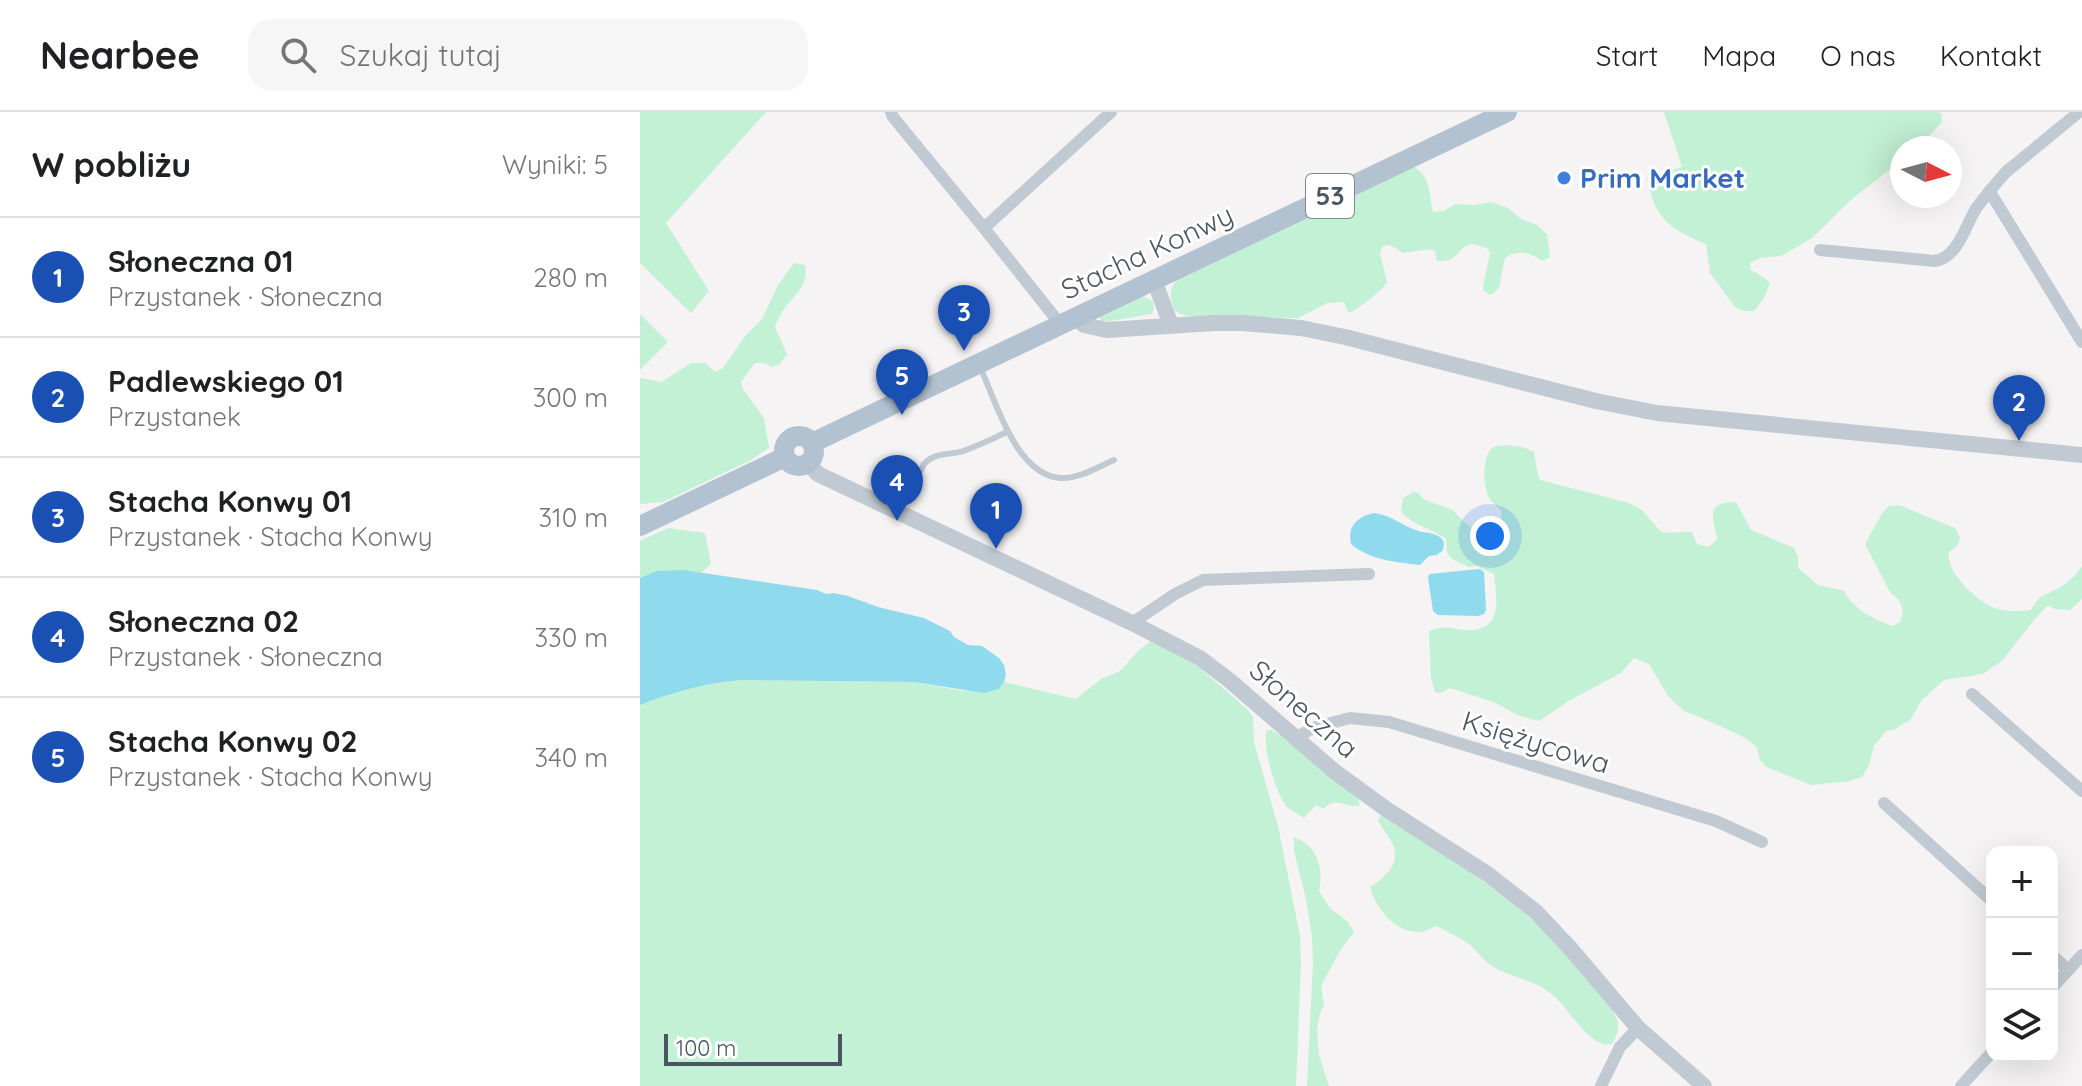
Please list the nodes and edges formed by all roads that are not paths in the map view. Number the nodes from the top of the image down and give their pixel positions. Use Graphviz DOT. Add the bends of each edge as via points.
graph roads {
  1 [pos="1111,112"];
  2 [pos="1507,112"];
  3 [pos="2079,112"];
  4 [pos="894,114"];
  5 [pos="1990,192"];
  6 [pos="984,228"];
  7 [pos="1820,250"];
  8 [pos="1154,280"];
  9 [pos="1067,321"];
  10 [pos="1171,325"];
  11 [pos="2082,342"];
  12 [pos="978,364"];
  13 [pos="1007,432"];
  14 [pos="810,453"];
  15 [pos="2082,455"];
  16 [pos="1114,460"];
  17 [pos="899,514"];
  18 [pos="640,526"];
  19 [pos="1369,574"];
  20 [pos="1132,623"];
  21 [pos="1972,694"];
  22 [pos="1294,738"];
  23 [pos="2082,791"];
  24 [pos="1884,803"];
  25 [pos="1762,842"];
  26 [pos="1986,896"];
  27 [pos="2082,955"];
  28 [pos="2058,961"];
  29 [pos="2068,970"];
  30 [pos="2058,981"];
  31 [pos="1638,1028"];
  32 [pos="1986,1059"];
  33 [pos="1601,1086"];
  34 [pos="1704,1086"];
  35 [pos="1961,1086"];
  1 -- 6 [label="street"];
  2 -- 8 [label="main road, Stacha Konwy / 53"];
  3 -- 5 [label="street" via="2006,172"];
  4 -- 6 [label="street"];
  5 -- 7 [label="street" via="1955,248 1940,260"];
  5 -- 11 [label="street"];
  6 -- 9 [label="street"];
  8 -- 9 [label="main road, Stacha Konwy / 53"];
  8 -- 10 [label="street"];
  9 -- 10 [label="street" via="1107,330"];
  9 -- 12 [label="main road, Stacha Konwy / 53"];
  10 -- 15 [label="street" via="1301,328 1657,413"];
  12 -- 13 [label="lane"];
  12 -- 14 [label="main road, Stacha Konwy / 53"];
  13 -- 16 [label="lane" via="1034,467 1063,479"];
  13 -- 17 [label="lane" via="968,450 929,459"];
  14 -- 17 [label="street, Słoneczna" via="818,474"];
  14 -- 18 [label="main road, Stacha Konwy" via="801,436 791,438 785,457"];
  17 -- 20 [label="street, Słoneczna"];
  19 -- 20 [label="street" via="1203,580"];
  20 -- 22 [label="street, Słoneczna" via="1200,658"];
  21 -- 23 [label="street"];
  22 -- 25 [label="street, Księżycowa" via="1350,718 1389,722 1716,821"];
  22 -- 31 [label="street, Słoneczna" via="1523,901"];
  24 -- 26 [label="street"];
  27 -- 29 [label="street"];
  28 -- 29 [label="street"];
  29 -- 30 [label="street"];
  31 -- 33 [label="street" via="1620,1047"];
  31 -- 34 [label="street, Słoneczna"];
  32 -- 35 [label="street"];
}
